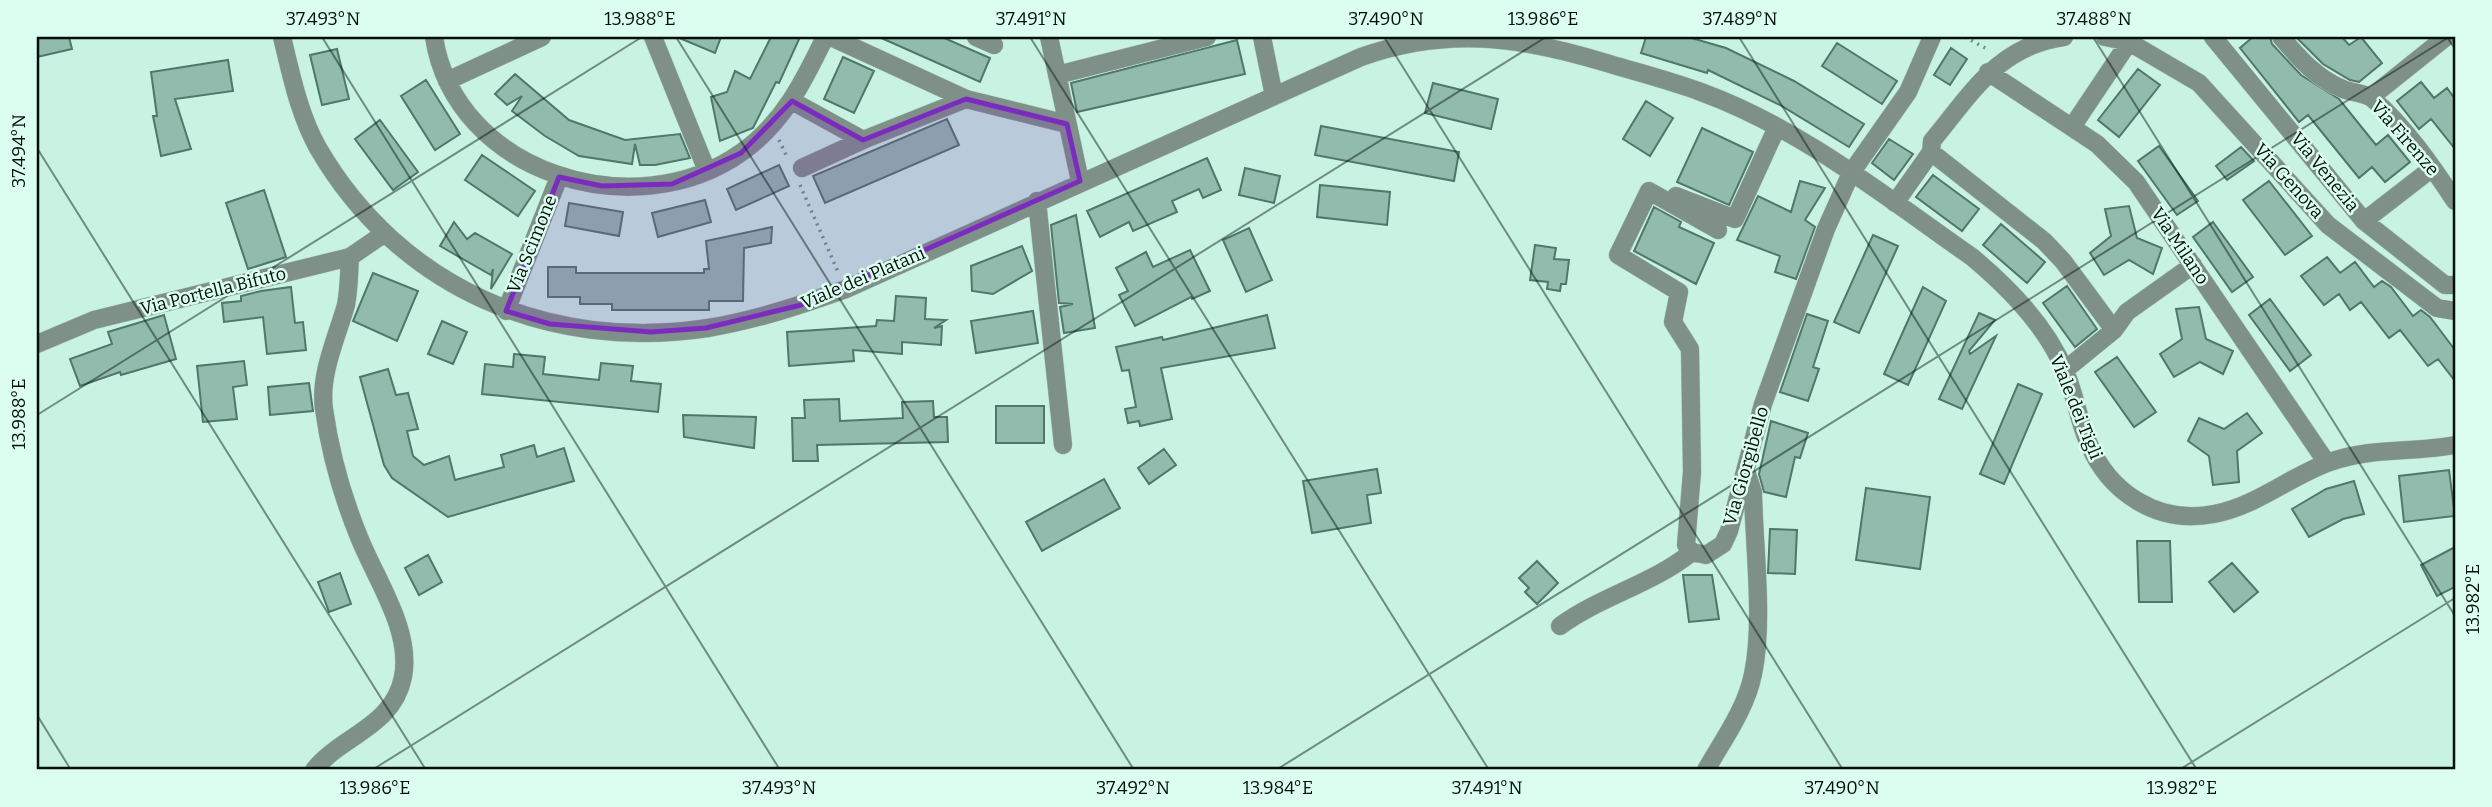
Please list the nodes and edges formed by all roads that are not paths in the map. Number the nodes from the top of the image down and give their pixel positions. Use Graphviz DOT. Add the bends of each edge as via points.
graph roads {
  1 [pos="282,37"];
  2 [pos="434,37"];
  3 [pos="542,37"];
  4 [pos="653,37"];
  5 [pos="825,37"];
  6 [pos="831,37"];
  7 [pos="976,37"];
  8 [pos="1049,37"];
  9 [pos="1207,37"];
  10 [pos="1262,37"];
  11 [pos="1932,37"];
  12 [pos="2064,37"];
  13 [pos="2105,37"];
  14 [pos="2213,37"];
  15 [pos="2281,37"];
  16 [pos="2446,37"];
  17 [pos="1553,41"];
  18 [pos="2129,42"];
  19 [pos="995,45"];
  20 [pos="2455,48"];
  21 [pos="1988,72"];
  22 [pos="1057,75"];
  23 [pos="447,81"];
  24 [pos="1274,96"];
  25 [pos="2371,97"];
  26 [pos="966,99"];
  27 [pos="792,101"];
  28 [pos="1067,124"];
  29 [pos="2072,127"];
  30 [pos="1777,128"];
  31 [pos="863,140"];
  32 [pos="1931,152"];
  33 [pos="707,171"];
  34 [pos="798,173"];
  35 [pos="1851,173"];
  36 [pos="2426,173"];
  37 [pos="559,177"];
  38 [pos="1080,181"];
  39 [pos="1648,191"];
  40 [pos="1037,201"];
  41 [pos="2455,201"];
  42 [pos="1895,203"];
  43 [pos="2364,221"];
  44 [pos="1718,230"];
  45 [pos="385,233"];
  46 [pos="350,257"];
  47 [pos="2193,265"];
  48 [pos="2455,285"];
  49 [pos="2455,310"];
  50 [pos="506,311"];
  51 [pos="2114,330"];
  52 [pos="37,344"];
  53 [pos="2065,370"];
  54 [pos="1063,445"];
  55 [pos="2455,445"];
  56 [pos="2327,463"];
  57 [pos="1746,471"];
  58 [pos="1692,552"];
  59 [pos="1560,626"];
  60 [pos="314,770"];
  61 [pos="1706,770"];
  1 -- 45 [label="street, Viale dei Platani" via="294,88 318,147"];
  2 -- 23 [label="street"];
  3 -- 23 [label="street"];
  4 -- 33 [label="street"];
  5 -- 27 [label="street"];
  6 -- 26 [label="street"];
  7 -- 19 [label="street"];
  8 -- 22 [label="street"];
  9 -- 22 [label="street"];
  10 -- 24 [label="street"];
  11 -- 35 [label="street, Via Giorgibello" via="1908,92"];
  12 -- 21 [label="street" via="2024,48"];
  13 -- 18 [label="street, Via Genova"];
  14 -- 43 [label="street, Via Venezia"];
  15 -- 25 [label="street, Via Firenze" via="2319,75 2341,89"];
  16 -- 20 [label="street"];
  16 -- 25 [label="street"];
  17 -- 24 [label="street, Viale dei Platani" via="1439,37 1392,46"];
  17 -- 30 [label="street, Viale dei Tigli" via="1702,92"];
  18 -- 29 [label="street"];
  18 -- 49 [label="street, Via Genova" via="2199,83 2328,225 2437,308"];
  21 -- 29 [label="street, Via Milano"];
  21 -- 32 [label="street" via="1932,141"];
  22 -- 28 [label="street"];
  23 -- 37 [label="street" via="481,130 517,157"];
  24 -- 38 [label="street, Viale dei Platani"];
  25 -- 41 [label="street, Via Firenze"];
  26 -- 28 [label="street"];
  26 -- 31 [label="street"];
  27 -- 31 [label="street"];
  27 -- 33 [label="street" via="741,153"];
  28 -- 38 [label="street"];
  29 -- 47 [label="street, Via Milano" via="2136,182"];
  30 -- 35 [label="street, Viale dei Tigli"];
  30 -- 39 [label="street" via="1735,219 1661,191"];
  31 -- 34 [label="street"];
  32 -- 42 [label="street"];
  32 -- 51 [label="street" via="2044,242"];
  33 -- 37 [label="street" via="672,184 637,188"];
  35 -- 42 [label="street, Viale dei Tigli"];
  35 -- 57 [label="street, Via Giorgibello" via="1780,355"];
  36 -- 43 [label="street"];
  37 -- 50 [label="street, Via Scimone"];
  38 -- 40 [label="street, Viale dei Platani"];
  39 -- 44 [label="street"];
  39 -- 58 [label="street" via="1618,255 1679,292 1673,322 1690,349 1692,472 1685,535"];
  40 -- 50 [label="street, Viale dei Platani" via="846,289 755,319 651,332 550,324"];
  40 -- 54 [label="street"];
  42 -- 53 [label="street, Viale dei Tigli" via="1990,272 2036,323"];
  43 -- 48 [label="street, Via Venezia" via="2445,285"];
  45 -- 46 [label="street, Via Portella Bifuto"];
  45 -- 50 [label="street, Viale dei Platani" via="437,275"];
  46 -- 52 [label="street, Via Portella Bifuto" via="94,320"];
  46 -- 60 [label="street" via="347,301 328,366 323,405 357,535 404,643 403,677 393,705 370,729 328,753"];
  47 -- 51 [label="street" via="2127,312"];
  47 -- 56 [label="street, Via Milano"];
  51 -- 53 [label="street"];
  53 -- 56 [label="street, Viale dei Tigli" via="2101,467 2123,493 2146,508 2176,515 2214,514 2250,502"];
  55 -- 56 [label="street, Viale dei Tigli" via="2360,452"];
  57 -- 58 [label="street, Via Giorgibello" via="1723,544 1706,555"];
  57 -- 61 [label="street" via="1753,492 1757,643 1753,676 1742,708"];
  58 -- 59 [label="street, Via Giorgibello" via="1672,568 1585,608"];
}
